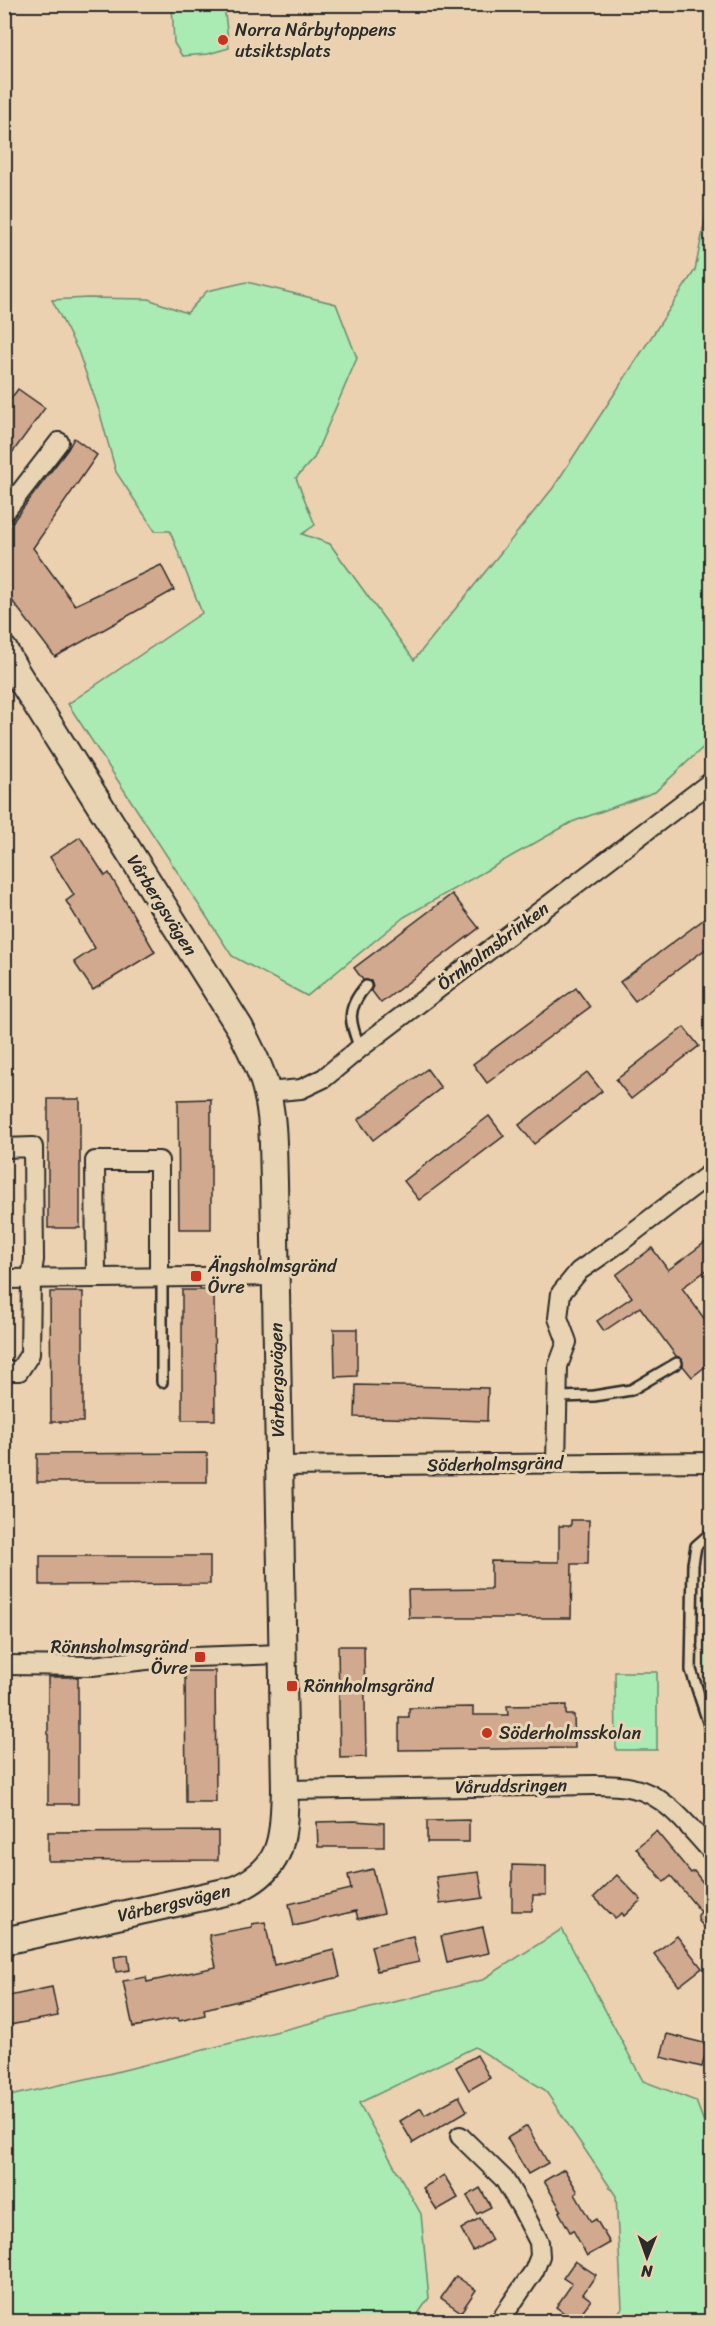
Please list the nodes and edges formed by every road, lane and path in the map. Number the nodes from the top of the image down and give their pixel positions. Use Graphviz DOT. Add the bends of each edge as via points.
graph roads {
  1 [pos="60,442"];
  2 [pos="4,513"];
  3 [pos="4,650"];
  4 [pos="711,781"];
  5 [pos="366,986"];
  6 [pos="360,1048"];
  7 [pos="267,1092"];
  8 [pos="4,1148"];
  9 [pos="711,1172"];
  10 [pos="160,1276"];
  11 [pos="276,1276"];
  12 [pos="31,1278"];
  13 [pos="96,1278"];
  14 [pos="4,1279"];
  15 [pos="677,1363"];
  16 [pos="4,1371"];
  17 [pos="162,1382"];
  18 [pos="557,1397"];
  19 [pos="711,1462"];
  20 [pos="555,1463"];
  21 [pos="279,1466"];
  22 [pos="711,1532"];
  23 [pos="281,1654"];
  24 [pos="4,1665"];
  25 [pos="711,1734"];
  26 [pos="285,1790"];
  27 [pos="711,1852"];
  28 [pos="4,1941"];
  29 [pos="459,2136"];
  30 [pos="499,2322"];
  1 -- 2 [label="street"];
  3 -- 7 [label="street, Vårbergsvägen" via="240,1028"];
  4 -- 6 [label="street, Örnholmsbrinken"];
  5 -- 6 [label="lane" via="351,1011 351,1027"];
  6 -- 7 [label="street, Örnholmsbrinken" via="324,1078 301,1089"];
  7 -- 11 [label="street, Vårbergsvägen" via="272,1129"];
  8 -- 12 [label="street" via="33,1147"];
  9 -- 18 [label="street" via="579,1271 561,1293 558,1318 567,1342 558,1366"];
  10 -- 11 [label="street"];
  10 -- 13 [label="street"];
  10 -- 13 [label="street" via="159,1161 95,1161"];
  10 -- 17 [label="lane"];
  11 -- 21 [label="street, Vårbergsvägen"];
  12 -- 13 [label="street"];
  12 -- 14 [label="street"];
  12 -- 16 [label="street" via="30,1354 20,1371"];
  15 -- 18 [label="lane" via="631,1390"];
  18 -- 20 [label="street"];
  19 -- 20 [label="street, Söderholmsgränd"];
  20 -- 21 [label="street, Söderholmsgränd"];
  21 -- 23 [label="street, Vårbergsvägen"];
  22 -- 25 [label="lane" via="696,1546 693,1564 692,1670"];
  23 -- 24 [label="street" via="165,1658 92,1666"];
  23 -- 26 [label="street, Vårbergsvägen"];
  26 -- 27 [label="street, Våruddsringen" via="571,1785 634,1788 658,1798"];
  26 -- 28 [label="street, Vårbergsvägen" via="281,1845 263,1874 250,1884"];
  29 -- 30 [label="street" via="504,2179 539,2242 540,2256 534,2271"];
}
